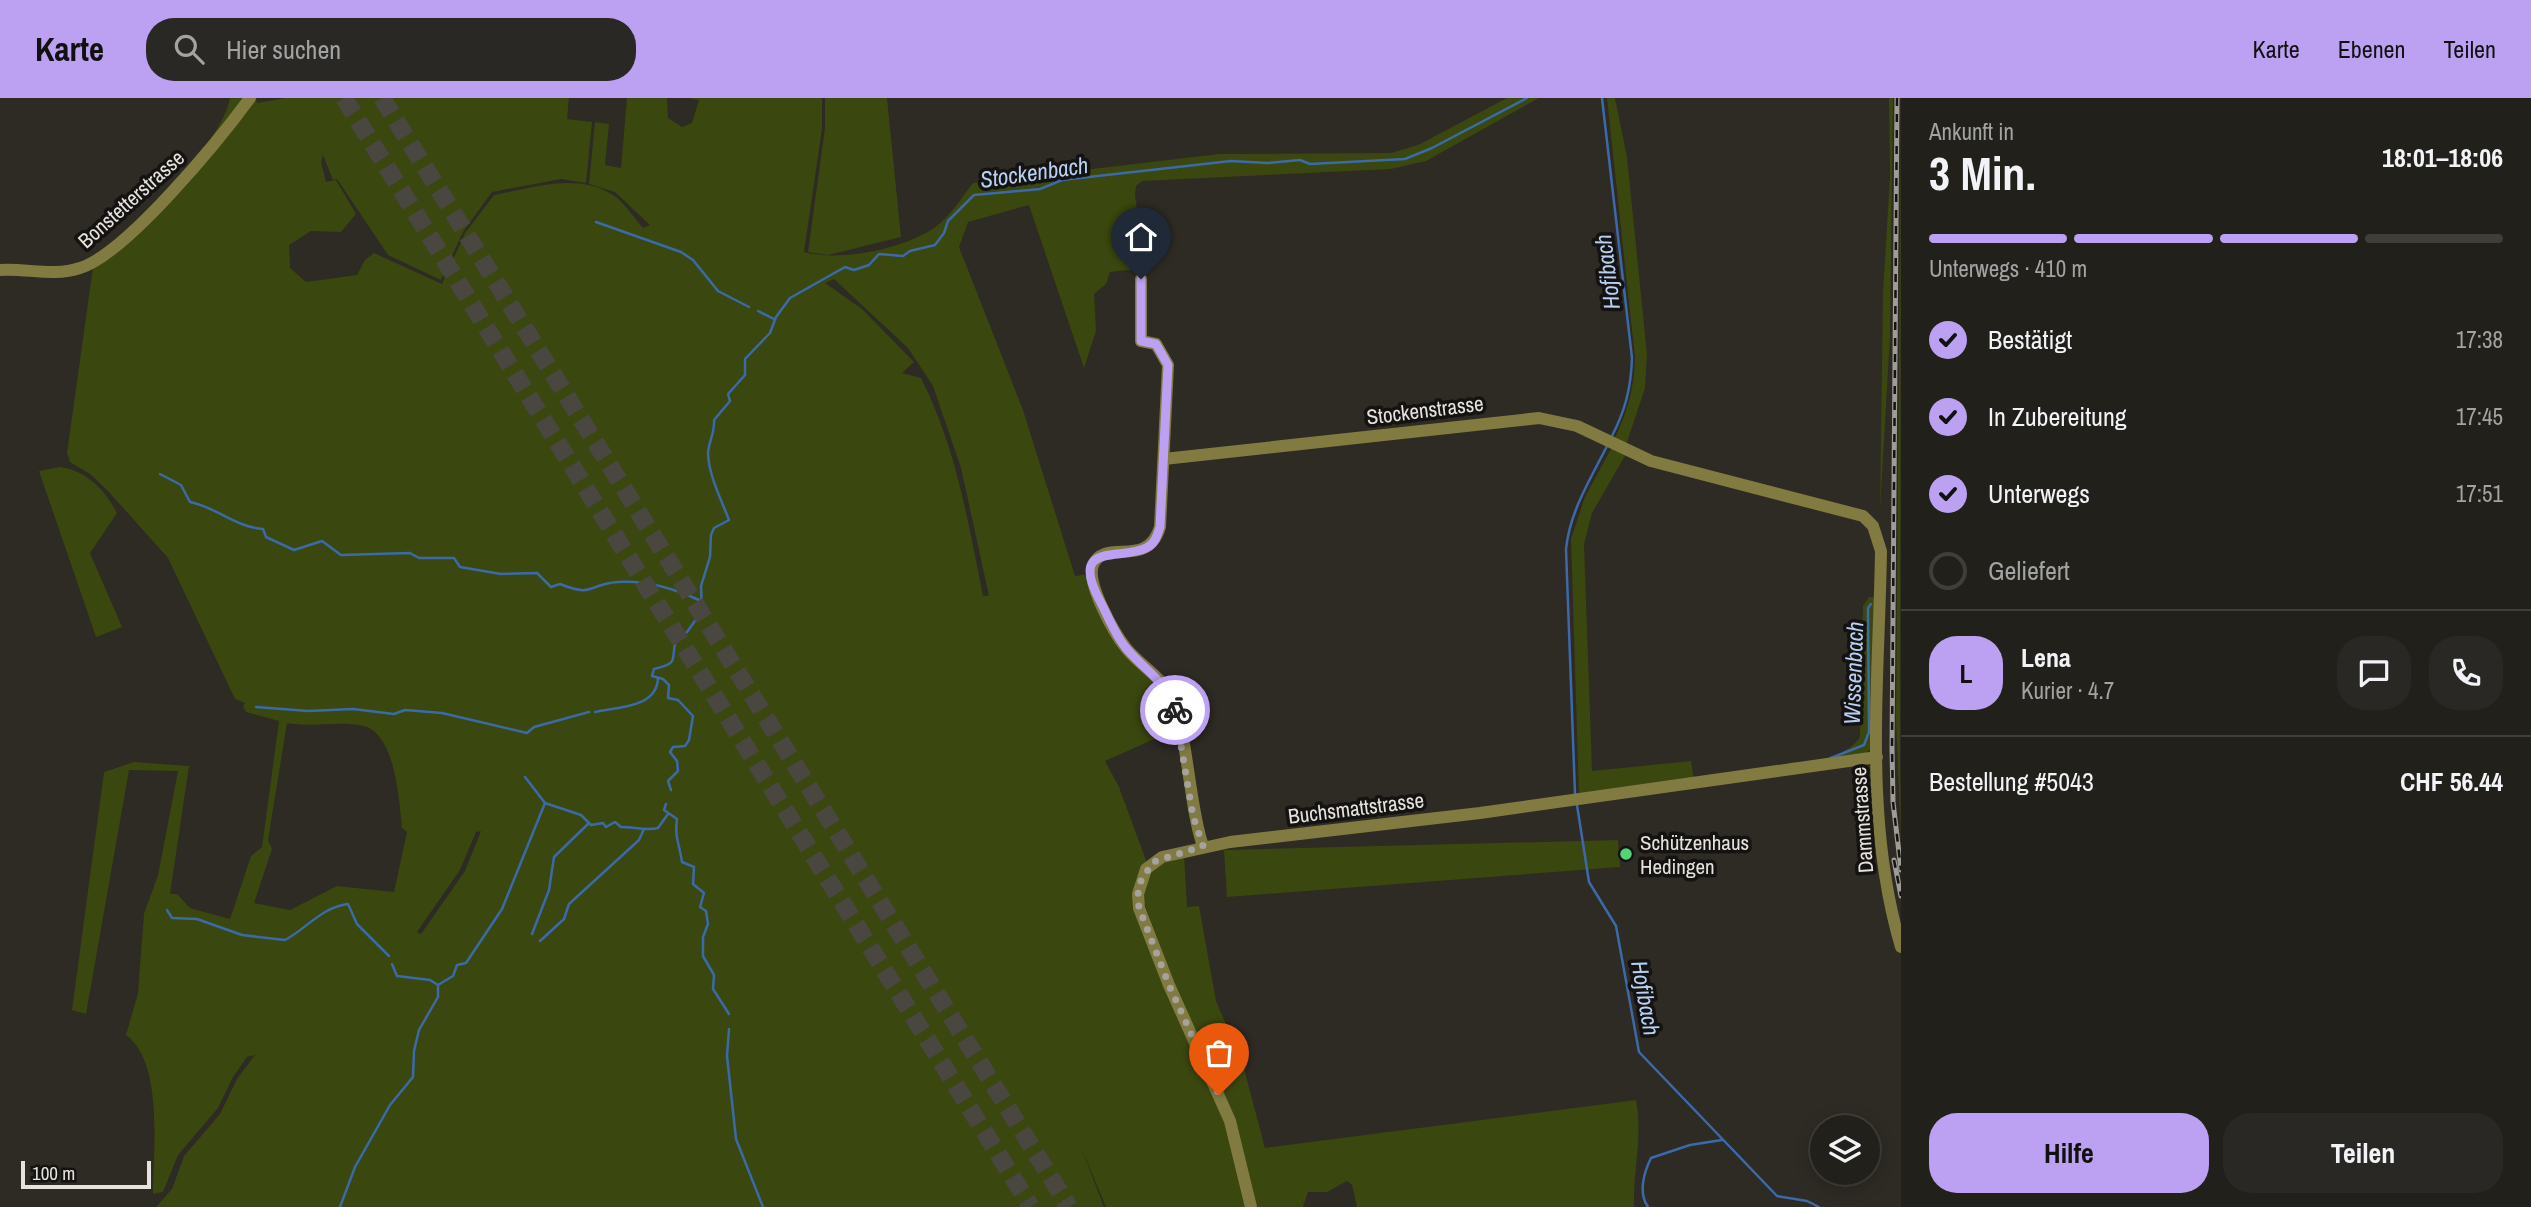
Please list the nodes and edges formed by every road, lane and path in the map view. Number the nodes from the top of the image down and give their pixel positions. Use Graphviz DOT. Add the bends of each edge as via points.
graph roads {
  1 [pos="250,98"];
  2 [pos="0,270"];
  3 [pos="1141,279"];
  4 [pos="1164,459"];
  5 [pos="1871,523"];
  6 [pos="1877,757"];
  7 [pos="1203,846"];
  8 [pos="1901,947"];
  9 [pos="1251,1207"];
  1 -- 2 [label="street, Bonstetterstrasse" via="201,161 120,240 87,265 60,273"];
  3 -- 4 [label="street" via="1141,341 1156,344 1168,365"];
  4 -- 5 [label="street, Stockenstrasse" via="1539,418 1577,426 1651,461 1849,511"];
  4 -- 7 [label="street" via="1156,540 1138,551 1102,554 1091,574 1094,589 1125,647 1170,691 1193,816"];
  5 -- 6 [label="street, Dammstrasse" via="1881,551"];
  6 -- 7 [label="street, Buchsmattstrasse"];
  6 -- 8 [label="street, Dammstrasse" via="1881,845"];
  7 -- 9 [label="street, Buchsmattstrasse" via="1153,862 1141,881 1139,908 1230,1121"];
}
